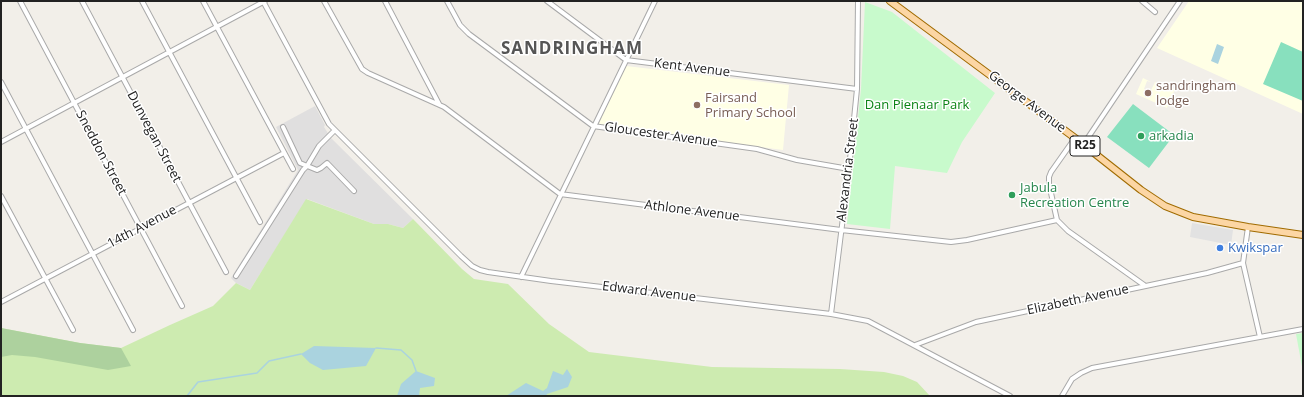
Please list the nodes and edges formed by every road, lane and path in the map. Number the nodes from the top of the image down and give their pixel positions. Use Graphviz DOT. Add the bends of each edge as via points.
graph roads {
  1 [pos="20,1"];
  2 [pos="82,1"];
  3 [pos="142,1"];
  4 [pos="203,1"];
  5 [pos="264,1"];
  6 [pos="324,1"];
  7 [pos="385,1"];
  8 [pos="447,1"];
  9 [pos="547,1"];
  10 [pos="655,1"];
  11 [pos="858,1"];
  12 [pos="890,1"];
  13 [pos="1142,1"];
  14 [pos="1180,1"];
  15 [pos="1156,12"];
  16 [pos="217,26"];
  17 [pos="169,52"];
  18 [pos="626,60"];
  19 [pos="122,77"];
  20 [pos="1,82"];
  21 [pos="857,89"];
  22 [pos="74,103"];
  23 [pos="439,104"];
  24 [pos="594,126"];
  25 [pos="283,127"];
  26 [pos="26,128"];
  27 [pos="335,130"];
  28 [pos="1075,138"];
  29 [pos="1,142"];
  30 [pos="1083,144"];
  31 [pos="284,153"];
  32 [pos="308,166"];
  33 [pos="293,169"];
  34 [pos="849,169"];
  35 [pos="236,178"];
  36 [pos="354,191"];
  37 [pos="560,194"];
  38 [pos="1,196"];
  39 [pos="189,203"];
  40 [pos="1057,220"];
  41 [pos="260,222"];
  42 [pos="1248,227"];
  43 [pos="140,228"];
  44 [pos="841,230"];
  45 [pos="1303,235"];
  46 [pos="93,254"];
  47 [pos="1243,263"];
  48 [pos="226,272"];
  49 [pos="236,276"];
  50 [pos="521,277"];
  51 [pos="45,278"];
  52 [pos="1144,285"];
  53 [pos="1,302"];
  54 [pos="182,306"];
  55 [pos="831,314"];
  56 [pos="1303,329"];
  57 [pos="73,330"];
  58 [pos="133,330"];
  59 [pos="1260,337"];
  60 [pos="914,345"];
  61 [pos="1010,396"];
  62 [pos="1062,396"];
  1 -- 22 [label="street, Sneddon Street"];
  2 -- 19 [label="street, Dunvegan Street"];
  3 -- 17 [label="street"];
  4 -- 16 [label="street"];
  5 -- 16 [label="street"];
  5 -- 27 [label="street, Edward Avenue" via="329,124"];
  6 -- 23 [label="street, Athlone Avenue" via="362,69"];
  7 -- 23 [label="street"];
  8 -- 24 [label="street, Gloucester Avenue" via="460,25 469,34"];
  9 -- 18 [label="street, Kent Avenue"];
  10 -- 18 [label="street"];
  11 -- 21 [label="street, Alexandria Street"];
  12 -- 28 [label="main road, George Avenue / R25"];
  13 -- 15 [label="street"];
  14 -- 30 [label="street"];
  16 -- 17 [label="street"];
  16 -- 31 [label="street"];
  17 -- 19 [label="street"];
  17 -- 35 [label="street"];
  18 -- 21 [label="street, Kent Avenue"];
  18 -- 24 [label="street"];
  19 -- 22 [label="street"];
  19 -- 39 [label="street, Dunvegan Street"];
  20 -- 26 [label="street"];
  21 -- 34 [label="street, Alexandria Street"];
  22 -- 26 [label="street"];
  22 -- 43 [label="street, Sneddon Street"];
  23 -- 37 [label="street, Athlone Avenue"];
  24 -- 34 [label="street, Gloucester Avenue" via="757,149 797,160"];
  24 -- 37 [label="street"];
  25 -- 32 [label="street" via="300,163"];
  26 -- 29 [label="street"];
  26 -- 46 [label="street"];
  27 -- 32 [label="street" via="319,146"];
  27 -- 50 [label="street, Edward Avenue" via="472,266 488,272"];
  28 -- 30 [label="main road, George Avenue / R25"];
  28 -- 40 [label="street" via="1049,177"];
  30 -- 42 [label="main road, George Avenue / R25" via="1165,206 1193,217"];
  31 -- 33 [label="street"];
  31 -- 35 [label="street, 14th Avenue"];
  32 -- 36 [label="street" via="319,170 327,163"];
  32 -- 49 [label="street"];
  34 -- 44 [label="street, Alexandria Street"];
  35 -- 39 [label="street, 14th Avenue"];
  35 -- 41 [label="street"];
  37 -- 44 [label="street, Athlone Avenue"];
  37 -- 50 [label="street"];
  38 -- 51 [label="street"];
  39 -- 43 [label="street, 14th Avenue"];
  39 -- 48 [label="street, Dunvegan Street"];
  40 -- 44 [label="street, Athlone Avenue" via="956,242"];
  40 -- 52 [label="street" via="1068,231"];
  42 -- 45 [label="main road, George Avenue / R25"];
  42 -- 47 [label="street"];
  43 -- 46 [label="street, 14th Avenue"];
  43 -- 54 [label="street, Sneddon Street"];
  44 -- 55 [label="street, Alexandria Street"];
  46 -- 51 [label="street, 14th Avenue"];
  46 -- 58 [label="street"];
  47 -- 52 [label="street, Elizabeth Avenue"];
  47 -- 59 [label="street"];
  50 -- 55 [label="street, Edward Avenue"];
  51 -- 53 [label="street, 14th Avenue"];
  51 -- 57 [label="street"];
  52 -- 60 [label="street, Elizabeth Avenue" via="976,322"];
  55 -- 60 [label="street, Edward Avenue" via="868,321"];
  56 -- 59 [label="street"];
  59 -- 62 [label="street" via="1092,368 1072,379"];
  60 -- 61 [label="street, Edward Avenue"];
}
